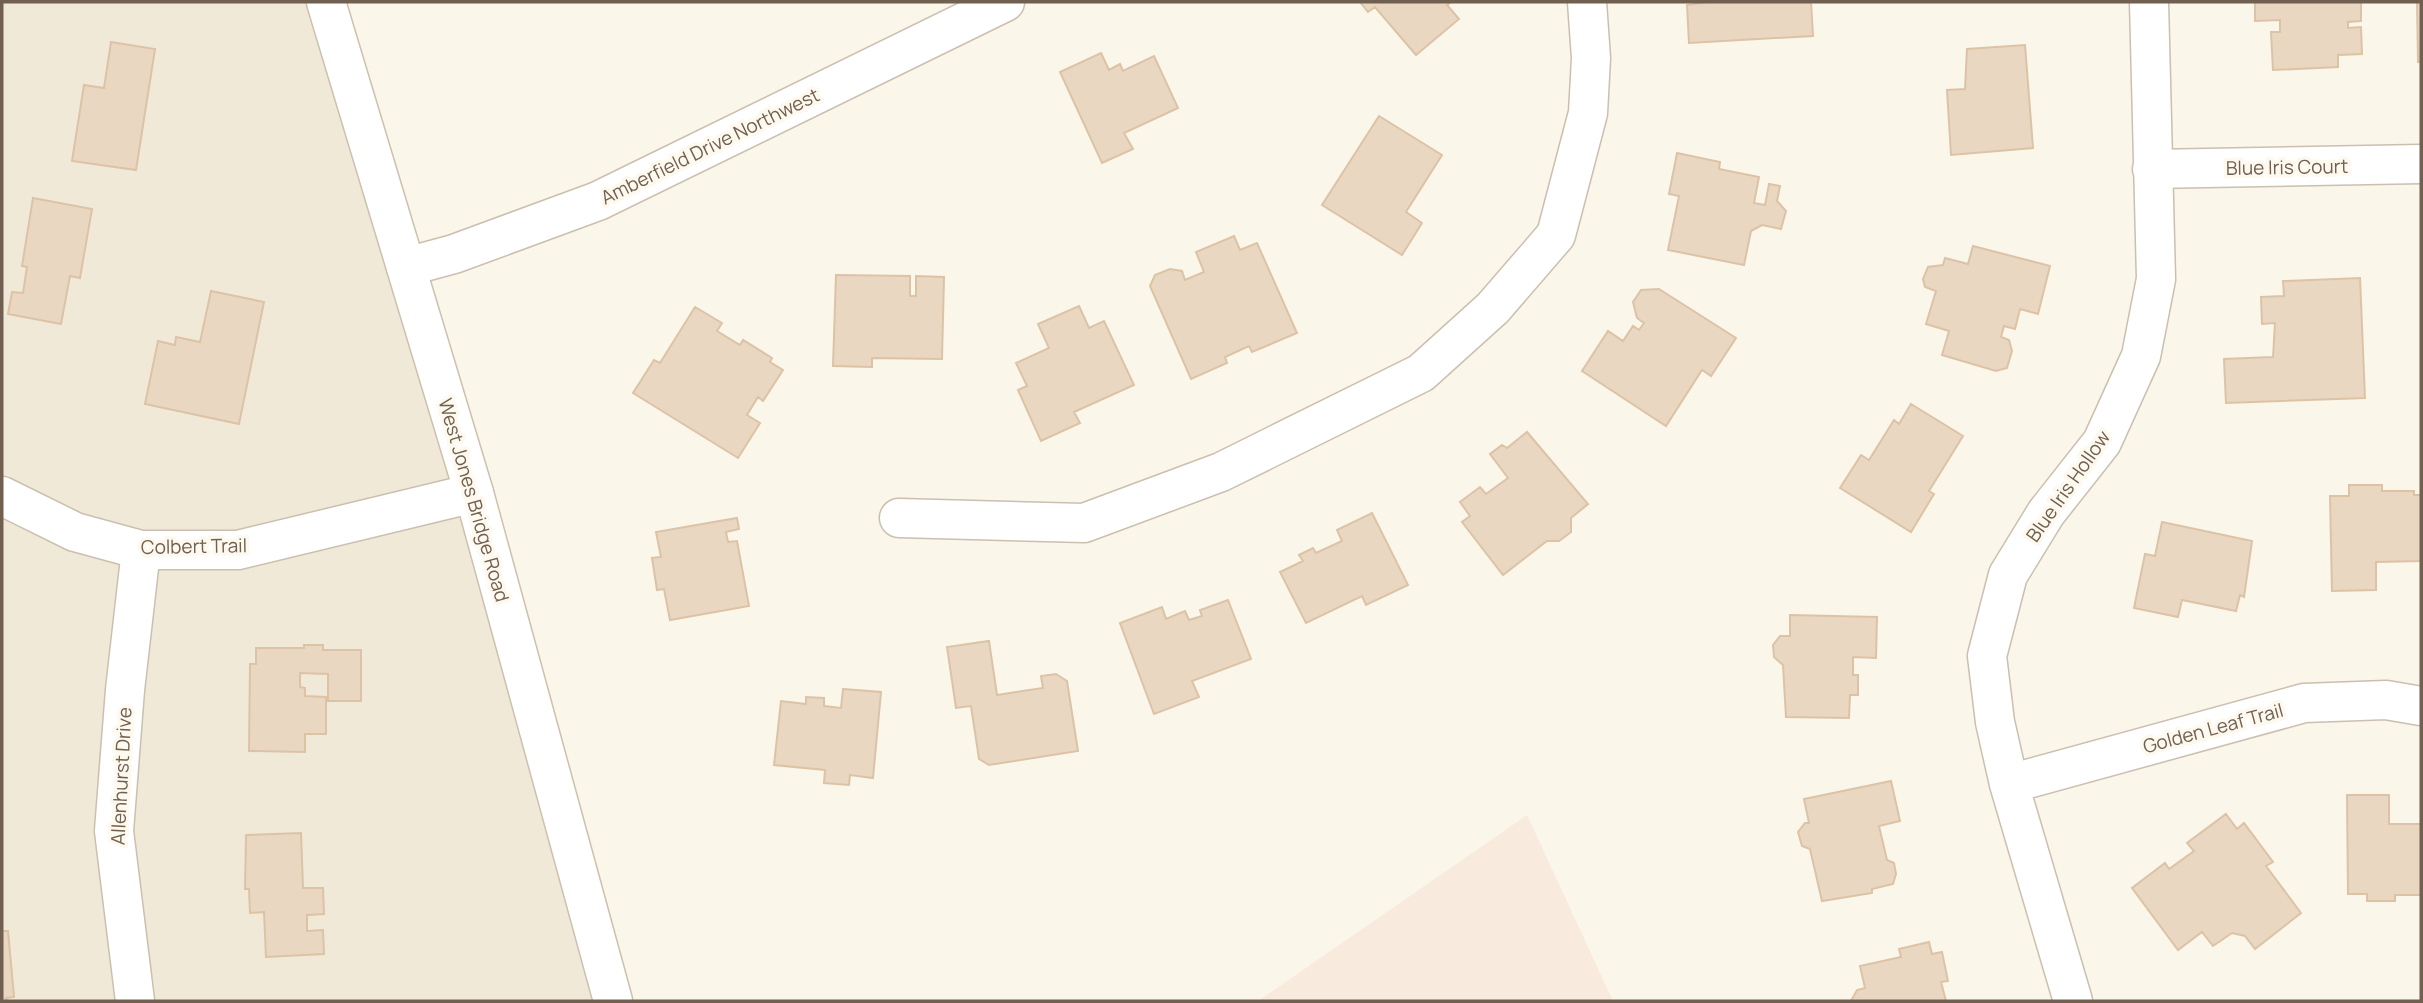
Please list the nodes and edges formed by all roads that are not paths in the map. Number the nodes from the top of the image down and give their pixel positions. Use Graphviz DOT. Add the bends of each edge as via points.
graph roads {
  1 [pos="326,2"];
  2 [pos="1005,2"];
  3 [pos="1587,2"];
  4 [pos="2150,2"];
  5 [pos="2421,164"];
  6 [pos="2152,169"];
  7 [pos="406,267"];
  8 [pos="474,493"];
  9 [pos="2,496"];
  10 [pos="899,518"];
  11 [pos="141,550"];
  12 [pos="2421,706"];
  13 [pos="2009,784"];
  14 [pos="135,1001"];
  15 [pos="613,1001"];
  16 [pos="2073,1001"];
  1 -- 7 [label="street, West Jones Bridge Road"];
  2 -- 7 [label="street, Amberfield Drive Northwest" via="598,201"];
  3 -- 10 [label="street" via="1588,113 1556,235 1493,308 1421,373 1221,472 1084,523"];
  4 -- 6 [label="street, Blue Iris Hollow"];
  5 -- 6 [label="street, Blue Iris Court"];
  6 -- 13 [label="street, Blue Iris Hollow" via="2156,279 2141,356 2102,442 2046,513 2008,575 1987,656"];
  7 -- 8 [label="street, West Jones Bridge Road"];
  8 -- 11 [label="street, Colbert Trail" via="238,550"];
  8 -- 15 [label="street, West Jones Bridge Road"];
  9 -- 11 [label="street, Colbert Trail" via="75,532"];
  11 -- 14 [label="street, Allenhurst Drive" via="114,831"];
  12 -- 13 [label="street, Golden Leaf Trail" via="2386,700 2304,703"];
  13 -- 16 [label="street, Blue Iris Hollow"];
}
